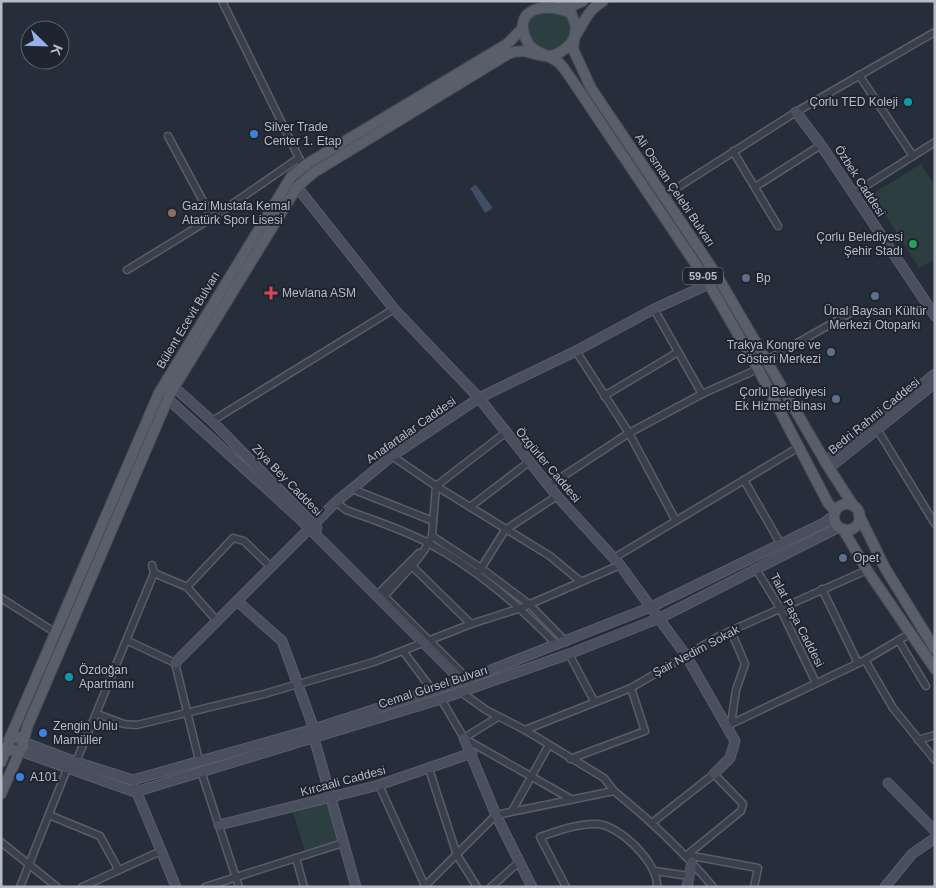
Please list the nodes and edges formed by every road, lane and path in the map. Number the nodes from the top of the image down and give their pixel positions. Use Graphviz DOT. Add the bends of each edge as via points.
graph roads {
  1 [pos="222,1"];
  2 [pos="525,1"];
  3 [pos="584,1"];
  4 [pos="603,1"];
  5 [pos="554,2"];
  6 [pos="525,17"];
  7 [pos="523,28"];
  8 [pos="935,32"];
  9 [pos="574,41"];
  10 [pos="548,56"];
  11 [pos="859,75"];
  12 [pos="796,112"];
  13 [pos="168,136"];
  14 [pos="935,142"];
  15 [pos="822,145"];
  16 [pos="733,151"];
  17 [pos="913,156"];
  18 [pos="301,162"];
  19 [pos="755,187"];
  20 [pos="297,188"];
  21 [pos="853,194"];
  22 [pos="664,196"];
  23 [pos="212,218"];
  24 [pos="778,226"];
  25 [pos="127,270"];
  26 [pos="709,284"];
  27 [pos="725,288"];
  28 [pos="394,309"];
  29 [pos="654,309"];
  30 [pos="854,311"];
  31 [pos="935,316"];
  32 [pos="576,351"];
  33 [pos="678,352"];
  34 [pos="767,360"];
  35 [pos="758,369"];
  36 [pos="934,379"];
  37 [pos="174,387"];
  38 [pos="702,394"];
  39 [pos="604,396"];
  40 [pos="479,398"];
  41 [pos="168,399"];
  42 [pos="212,421"];
  43 [pos="877,429"];
  44 [pos="505,433"];
  45 [pos="629,433"];
  46 [pos="799,447"];
  47 [pos="392,456"];
  48 [pos="529,462"];
  49 [pos="827,465"];
  50 [pos="744,480"];
  51 [pos="436,486"];
  52 [pos="548,486"];
  53 [pos="352,489"];
  54 [pos="557,496"];
  55 [pos="336,502"];
  56 [pos="853,505"];
  57 [pos="470,508"];
  58 [pos="835,513"];
  59 [pos="860,515"];
  60 [pos="433,520"];
  61 [pos="676,520"];
  62 [pos="935,524"];
  63 [pos="311,527"];
  64 [pos="841,528"];
  65 [pos="505,530"];
  66 [pos="432,536"];
  67 [pos="428,543"];
  68 [pos="780,543"];
  69 [pos="617,561"];
  70 [pos="152,565"];
  71 [pos="271,567"];
  72 [pos="413,568"];
  73 [pos="756,569"];
  74 [pos="867,570"];
  75 [pos="479,571"];
  76 [pos="154,574"];
  77 [pos="580,581"];
  78 [pos="187,587"];
  79 [pos="822,589"];
  80 [pos="380,596"];
  81 [pos="1,598"];
  82 [pos="237,601"];
  83 [pos="529,604"];
  84 [pos="651,607"];
  85 [pos="521,608"];
  86 [pos="780,608"];
  87 [pos="660,618"];
  88 [pos="217,621"];
  89 [pos="471,624"];
  90 [pos="731,631"];
  91 [pos="56,633"];
  92 [pos="911,633"];
  93 [pos="128,641"];
  94 [pos="899,641"];
  95 [pos="426,642"];
  96 [pos="562,644"];
  97 [pos="935,649"];
  98 [pos="403,651"];
  99 [pos="569,654"];
  100 [pos="686,655"];
  101 [pos="865,660"];
  102 [pos="175,663"];
  103 [pos="858,663"];
  104 [pos="935,669"];
  105 [pos="465,680"];
  106 [pos="816,683"];
  107 [pos="298,684"];
  108 [pos="926,686"];
  109 [pos="631,688"];
  110 [pos="433,691"];
  111 [pos="461,692"];
  112 [pos="441,699"];
  113 [pos="594,701"];
  114 [pos="96,714"];
  115 [pos="186,714"];
  116 [pos="498,717"];
  117 [pos="729,725"];
  118 [pos="525,730"];
  119 [pos="314,734"];
  120 [pos="935,735"];
  121 [pos="464,739"];
  122 [pos="7,740"];
  123 [pos="918,740"];
  124 [pos="548,745"];
  125 [pos="21,747"];
  126 [pos="472,754"];
  127 [pos="570,759"];
  128 [pos="199,760"];
  129 [pos="935,760"];
  130 [pos="1,762"];
  131 [pos="76,762"];
  132 [pos="67,769"];
  133 [pos="428,769"];
  134 [pos="200,771"];
  135 [pos="714,774"];
  136 [pos="530,775"];
  137 [pos="133,780"];
  138 [pos="888,783"];
  139 [pos="379,785"];
  140 [pos="614,791"];
  141 [pos="136,792"];
  142 [pos="1,794"];
  143 [pos="330,798"];
  144 [pos="571,799"];
  145 [pos="512,811"];
  146 [pos="496,815"];
  147 [pos="49,816"];
  148 [pos="653,822"];
  149 [pos="219,825"];
  150 [pos="935,831"];
  151 [pos="935,838"];
  152 [pos="1,842"];
  153 [pos="343,842"];
  154 [pos="161,852"];
  155 [pos="457,855"];
  156 [pos="296,858"];
  157 [pos="690,858"];
  158 [pos="519,862"];
  159 [pos="29,863"];
  160 [pos="118,869"];
  161 [pos="655,871"];
  162 [pos="689,876"];
  163 [pos="236,878"];
  164 [pos="425,886"];
  165 [pos="20,887"];
  166 [pos="57,887"];
  167 [pos="82,887"];
  168 [pos="176,887"];
  169 [pos="205,887"];
  170 [pos="239,887"];
  171 [pos="304,887"];
  172 [pos="356,887"];
  173 [pos="477,887"];
  174 [pos="491,887"];
  175 [pos="532,887"];
  176 [pos="566,887"];
  177 [pos="657,887"];
  178 [pos="687,887"];
  179 [pos="713,887"];
  180 [pos="754,887"];
  181 [pos="885,887"];
  1 -- 18 [label="street"];
  2 -- 6 [label="main road"];
  3 -- 5 [label="main road" via="572,6"];
  4 -- 9 [label="main road" via="592,10"];
  5 -- 6 [label="main road" via="541,2"];
  5 -- 9 [label="main road" via="571,13 576,26"];
  6 -- 7 [label="main road"];
  7 -- 10 [label="main road, 59-05" via="530,46"];
  7 -- 18 [label="main road, Bülent Ecevit Bulvarı" via="499,48"];
  8 -- 11 [label="street"];
  9 -- 10 [label="main road" via="561,52"];
  9 -- 22 [label="main road, Ali Osman Çelebi Bulvarı" via="575,56 591,88"];
  10 -- 20 [label="main road" via="524,50 508,54 313,174"];
  10 -- 26 [label="main road, Ali Osman Çelebi Bulvarı / 59-05" via="558,61 578,88"];
  11 -- 12 [label="street"];
  11 -- 17 [label="street"];
  12 -- 15 [label="street, Özbek Caddesi"];
  12 -- 16 [label="street"];
  13 -- 23 [label="street"];
  14 -- 17 [label="street"];
  15 -- 19 [label="street"];
  15 -- 21 [label="street, Özbek Caddesi"];
  16 -- 19 [label="street"];
  16 -- 22 [label="street"];
  17 -- 21 [label="street"];
  18 -- 23 [label="street"];
  18 -- 91 [label="main road, Bülent Ecevit Bulvarı" via="159,393"];
  19 -- 24 [label="street"];
  20 -- 28 [label="street, Özgürler Caddesi"];
  20 -- 37 [label="main road"];
  21 -- 31 [label="street, Özbek Caddesi"];
  22 -- 27 [label="main road, Ali Osman Çelebi Bulvarı"];
  23 -- 25 [label="street"];
  26 -- 27 [label="street"];
  26 -- 29 [label="street, Anafartalar Caddesi"];
  26 -- 35 [label="main road, Ali Osman Çelebi Bulvarı / 59-05"];
  27 -- 34 [label="main road, Ali Osman Çelebi Bulvarı"];
  28 -- 40 [label="street, Özgürler Caddesi"];
  28 -- 42 [label="street"];
  29 -- 32 [label="street, Anafartalar Caddesi"];
  29 -- 33 [label="street"];
  30 -- 34 [label="street"];
  32 -- 39 [label="street"];
  32 -- 40 [label="street, Anafartalar Caddesi"];
  33 -- 38 [label="street"];
  33 -- 39 [label="street"];
  34 -- 49 [label="main road, Ali Osman Çelebi Bulvarı"];
  35 -- 38 [label="street"];
  35 -- 46 [label="main road, Ali Osman Çelebi Bulvarı / 59-05"];
  36 -- 43 [label="street, Bedri Rahmi Caddesi"];
  36 -- 49 [label="street, Bedri Rahmi Caddesi"];
  37 -- 41 [label="main road"];
  37 -- 42 [label="street, Ziya Bey Caddesi"];
  38 -- 45 [label="street"];
  39 -- 45 [label="street"];
  40 -- 44 [label="street, Özgürler Caddesi"];
  40 -- 47 [label="street, Anafartalar Caddesi"];
  41 -- 63 [label="street, Ziya Bey Caddesi"];
  41 -- 125 [label="main road"];
  42 -- 63 [label="street, Ziya Bey Caddesi"];
  43 -- 49 [label="street, Bedri Rahmi Caddesi"];
  43 -- 62 [label="street"];
  44 -- 48 [label="street, Özgürler Caddesi"];
  44 -- 51 [label="street"];
  45 -- 52 [label="street"];
  45 -- 61 [label="street"];
  46 -- 50 [label="street"];
  46 -- 58 [label="main road, Ali Osman Çelebi Bulvarı / 59-05"];
  47 -- 51 [label="street"];
  47 -- 53 [label="street, Anafartalar Caddesi"];
  48 -- 52 [label="street, Özgürler Caddesi"];
  48 -- 57 [label="street"];
  49 -- 56 [label="main road, Ali Osman Çelebi Bulvarı"];
  50 -- 61 [label="street"];
  50 -- 68 [label="street"];
  51 -- 57 [label="street"];
  51 -- 60 [label="street"];
  52 -- 54 [label="street, Özgürler Caddesi"];
  53 -- 55 [label="street, Anafartalar Caddesi"];
  53 -- 60 [label="street"];
  54 -- 65 [label="street"];
  54 -- 69 [label="street, Özgürler Caddesi"];
  55 -- 63 [label="street, Anafartalar Caddesi"];
  55 -- 67 [label="street" via="346,510"];
  56 -- 58 [label="main road" via="841,505"];
  56 -- 59 [label="main road"];
  57 -- 65 [label="street"];
  58 -- 64 [label="main road"];
  58 -- 68 [label="street, Cemal Gürsel Bulvarı" via="824,523"];
  59 -- 64 [label="main road" via="855,526"];
  59 -- 97 [label="main road" via="885,568"];
  60 -- 66 [label="street"];
  61 -- 69 [label="street"];
  63 -- 71 [label="street, Anafartalar Caddesi"];
  63 -- 80 [label="street, Ziya Bey Caddesi"];
  64 -- 73 [label="street, Cemal Gürsel Bulvarı"];
  64 -- 74 [label="main road"];
  65 -- 75 [label="street"];
  65 -- 77 [label="street" via="550,556"];
  66 -- 67 [label="street"];
  66 -- 75 [label="street"];
  67 -- 72 [label="street"];
  67 -- 75 [label="street"];
  67 -- 80 [label="street"];
  68 -- 84 [label="street, Cemal Gürsel Bulvarı"];
  69 -- 77 [label="street"];
  69 -- 84 [label="street, Özgürler Caddesi"];
  70 -- 76 [label="street"];
  71 -- 78 [label="street" via="244,541 233,538"];
  71 -- 82 [label="street, Anafartalar Caddesi"];
  72 -- 80 [label="street"];
  72 -- 89 [label="street"];
  73 -- 86 [label="street, Talat Paşa Caddesi"];
  73 -- 87 [label="street, Cemal Gürsel Bulvarı"];
  74 -- 79 [label="street, Şair Nedim Sokak"];
  74 -- 92 [label="main road"];
  75 -- 83 [label="street"];
  75 -- 85 [label="street"];
  76 -- 78 [label="street"];
  76 -- 93 [label="street"];
  77 -- 83 [label="street"];
  78 -- 88 [label="street"];
  79 -- 86 [label="street, Şair Nedim Sokak"];
  79 -- 103 [label="street"];
  80 -- 95 [label="street, Ziya Bey Caddesi"];
  81 -- 91 [label="street"];
  82 -- 88 [label="street, Anafartalar Caddesi"];
  82 -- 107 [label="street" via="282,641"];
  83 -- 85 [label="street"];
  83 -- 96 [label="street"];
  84 -- 87 [label="street, Özgürler Caddesi"];
  84 -- 96 [label="street, Cemal Gürsel Bulvarı"];
  85 -- 89 [label="street"];
  85 -- 96 [label="street"];
  86 -- 90 [label="street, Şair Nedim Sokak"];
  86 -- 106 [label="street, Talat Paşa Caddesi"];
  87 -- 99 [label="street, Cemal Gürsel Bulvarı"];
  87 -- 100 [label="street, Özgürler Caddesi"];
  88 -- 102 [label="street, Anafartalar Caddesi"];
  89 -- 95 [label="street"];
  90 -- 100 [label="street, Şair Nedim Sokak"];
  90 -- 117 [label="street" via="745,664"];
  91 -- 122 [label="main road, Bülent Ecevit Bulvarı"];
  92 -- 94 [label="street"];
  92 -- 104 [label="main road"];
  93 -- 102 [label="street"];
  93 -- 114 [label="street"];
  94 -- 101 [label="street"];
  94 -- 108 [label="street"];
  95 -- 98 [label="street"];
  95 -- 105 [label="street, Ziya Bey Caddesi"];
  96 -- 105 [label="street, Cemal Gürsel Bulvarı"];
  98 -- 107 [label="street"];
  98 -- 110 [label="street"];
  99 -- 111 [label="street, Cemal Gürsel Bulvarı"];
  99 -- 113 [label="street"];
  100 -- 109 [label="street, Şair Nedim Sokak"];
  100 -- 117 [label="street, Özgürler Caddesi"];
  101 -- 103 [label="street"];
  101 -- 123 [label="street" via="893,708"];
  102 -- 115 [label="street"];
  103 -- 106 [label="street"];
  105 -- 110 [label="street, Cemal Gürsel Bulvarı"];
  106 -- 117 [label="street"];
  107 -- 115 [label="street"];
  107 -- 119 [label="street"];
  109 -- 113 [label="street, Şair Nedim Sokak"];
  109 -- 127 [label="street" via="645,731"];
  110 -- 119 [label="street, Cemal Gürsel Bulvarı"];
  111 -- 112 [label="street, Cemal Gürsel Bulvarı"];
  111 -- 116 [label="street"];
  112 -- 119 [label="street, Cemal Gürsel Bulvarı"];
  112 -- 121 [label="street"];
  113 -- 118 [label="street, Şair Nedim Sokak"];
  114 -- 115 [label="street" via="137,725"];
  114 -- 131 [label="street"];
  115 -- 128 [label="street"];
  116 -- 118 [label="street"];
  116 -- 121 [label="street"];
  117 -- 135 [label="street, Özgürler Caddesi" via="735,741 733,752"];
  118 -- 124 [label="street"];
  119 -- 128 [label="street, Cemal Gürsel Bulvarı"];
  119 -- 134 [label="street, Cemal Gürsel Bulvarı"];
  119 -- 143 [label="street"];
  120 -- 123 [label="street"];
  121 -- 126 [label="street"];
  121 -- 136 [label="street"];
  122 -- 125 [label="main road" via="18,737"];
  122 -- 130 [label="main road, Bülent Ecevit Bulvarı"];
  123 -- 129 [label="street"];
  124 -- 127 [label="street"];
  124 -- 136 [label="street"];
  125 -- 131 [label="street"];
  125 -- 132 [label="street"];
  125 -- 142 [label="main road"];
  126 -- 133 [label="street, Kırcaali Caddesi"];
  126 -- 146 [label="street"];
  127 -- 140 [label="street" via="604,778"];
  128 -- 137 [label="street, Cemal Gürsel Bulvarı"];
  131 -- 137 [label="street"];
  132 -- 141 [label="street"];
  132 -- 147 [label="street"];
  133 -- 139 [label="street, Kırcaali Caddesi"];
  133 -- 155 [label="street"];
  134 -- 141 [label="street, Cemal Gürsel Bulvarı"];
  134 -- 149 [label="street"];
  135 -- 148 [label="street"];
  135 -- 157 [label="street" via="744,804 741,811"];
  136 -- 144 [label="street"];
  136 -- 145 [label="street"];
  137 -- 141 [label="street"];
  138 -- 150 [label="street"];
  139 -- 143 [label="street, Kırcaali Caddesi"];
  139 -- 164 [label="street"];
  140 -- 144 [label="street"];
  140 -- 148 [label="street"];
  141 -- 154 [label="street"];
  143 -- 149 [label="street, Kırcaali Caddesi"];
  143 -- 153 [label="street"];
  144 -- 145 [label="street"];
  145 -- 146 [label="street"];
  146 -- 155 [label="street"];
  146 -- 158 [label="street"];
  147 -- 159 [label="street"];
  147 -- 160 [label="street" via="100,836"];
  148 -- 157 [label="street"];
  149 -- 163 [label="street"];
  151 -- 181 [label="street" via="912,854"];
  152 -- 159 [label="street"];
  153 -- 156 [label="street"];
  153 -- 172 [label="street"];
  154 -- 160 [label="street"];
  154 -- 168 [label="street"];
  155 -- 164 [label="street"];
  155 -- 173 [label="street"];
  156 -- 163 [label="street"];
  156 -- 171 [label="street"];
  157 -- 162 [label="street"];
  157 -- 179 [label="street"];
  157 -- 180 [label="street" via="758,868"];
  158 -- 174 [label="street"];
  158 -- 175 [label="street"];
  159 -- 165 [label="street"];
  159 -- 166 [label="street"];
  160 -- 167 [label="street"];
  161 -- 162 [label="street"];
  161 -- 176 [label="street" via="614,828 597,824 540,837"];
  161 -- 177 [label="street"];
  162 -- 178 [label="street"];
  163 -- 169 [label="street"];
  163 -- 170 [label="street"];
}
